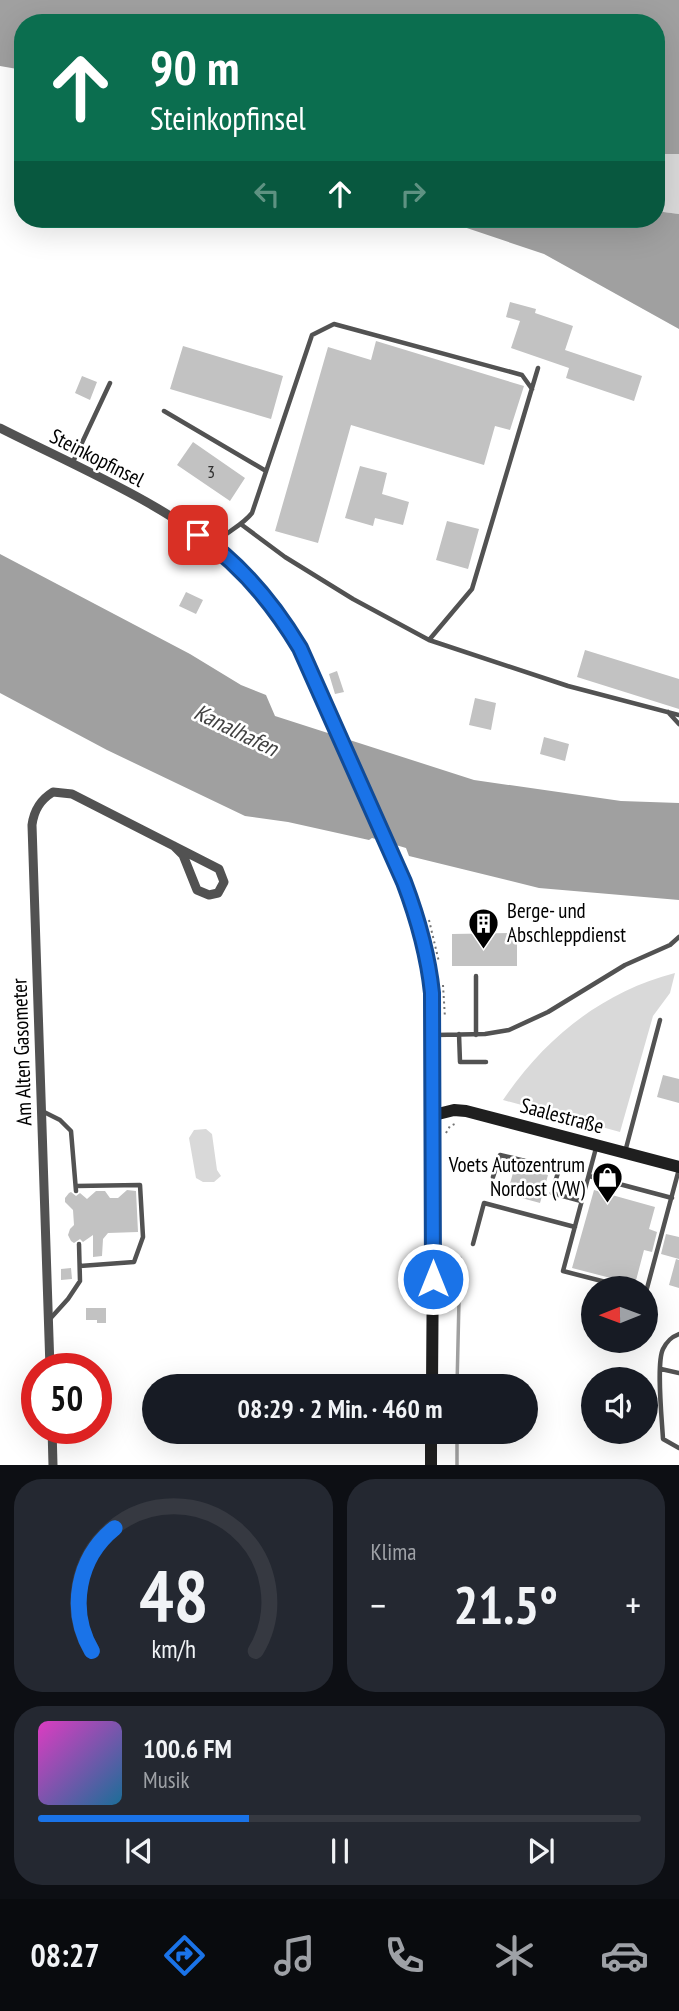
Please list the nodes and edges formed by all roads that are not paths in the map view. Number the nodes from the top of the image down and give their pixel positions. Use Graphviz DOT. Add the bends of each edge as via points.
graph roads {
  1 [pos="538,368"];
  2 [pos="110,383"];
  3 [pos="532,389"];
  4 [pos="164,411"];
  5 [pos="0,428"];
  6 [pos="71,465"];
  7 [pos="266,471"];
  8 [pos="242,525"];
  9 [pos="213,545"];
  10 [pos="429,640"];
  11 [pos="667,711"];
  12 [pos="679,715"];
  13 [pos="679,724"];
  14 [pos="174,846"];
  15 [pos="679,937"];
  16 [pos="476,976"];
  17 [pos="660,1020"];
  18 [pos="459,1034"];
  19 [pos="434,1035"];
  20 [pos="476,1035"];
  21 [pos="486,1062"];
  22 [pos="41,1111"];
  23 [pos="434,1115"];
  24 [pos="597,1145"];
  25 [pos="625,1153"];
  26 [pos="679,1167"];
  27 [pos="589,1176"];
  28 [pos="493,1177"];
  29 [pos="673,1198"];
  30 [pos="582,1201"];
  31 [pos="575,1227"];
  32 [pos="79,1244"];
  33 [pos="473,1244"];
  34 [pos="80,1266"];
  35 [pos="582,1276"];
  36 [pos="651,1276"];
  37 [pos="48,1321"];
  38 [pos="679,1334"];
  39 [pos="49,1353"];
  40 [pos="661,1369"];
  41 [pos="679,1373"];
  42 [pos="432,1374"];
  43 [pos="52,1444"];
  44 [pos="431,1444"];
  45 [pos="679,1448"];
  46 [pos="53,1465"];
  47 [pos="431,1465"];
  1 -- 3 [label="lane"];
  2 -- 6 [label="lane"];
  3 -- 7 [label="lane" via="522,375 334,324 312,335"];
  3 -- 10 [label="lane" via="472,589"];
  4 -- 7 [label="lane"];
  5 -- 6 [label="street, Steinkopfinsel"];
  6 -- 9 [label="street, Steinkopfinsel"];
  7 -- 8 [label="lane" via="252,513"];
  8 -- 9 [label="lane"];
  8 -- 10 [label="lane" via="285,557"];
  9 -- 19 [label="street, Steinkopfinsel" via="253,581 285,622 327,706 418,919 427,956"];
  10 -- 11 [label="lane" via="568,686"];
  11 -- 12 [label="lane"];
  11 -- 13 [label="lane"];
  14 -- 14 [label="street, Am Alten Gasometer" via="219,869 224,882 219,893 197,890 183,855"];
  14 -- 22 [label="street, Am Alten Gasometer" via="67,793 53,792 36,809 32,825"];
  15 -- 20 [label="lane" via="531,1020 501,1032"];
  16 -- 20 [label="lane"];
  17 -- 25 [label="lane"];
  18 -- 19 [label="lane"];
  18 -- 20 [label="lane"];
  18 -- 21 [label="lane" via="460,1062"];
  19 -- 23 [label="street, Steinkopfinsel"];
  22 -- 34 [label="lane" via="71,1131 76,1188 141,1185 143,1237 134,1262"];
  22 -- 37 [label="street, Am Alten Gasometer"];
  23 -- 24 [label="main road, Saalestraße" via="466,1111"];
  23 -- 42 [label="main road"];
  24 -- 25 [label="main road, Saalestraße"];
  24 -- 27 [label="lane"];
  25 -- 26 [label="main road, Saalestraße"];
  26 -- 29 [label="lane"];
  27 -- 29 [label="lane"];
  27 -- 30 [label="lane"];
  28 -- 30 [label="lane" via="500,1155 559,1169 552,1193"];
  29 -- 36 [label="lane"];
  30 -- 31 [label="lane"];
  31 -- 33 [label="lane" via="484,1203"];
  31 -- 35 [label="lane" via="563,1271"];
  32 -- 34 [label="lane"];
  34 -- 37 [label="lane" via="79,1283"];
  37 -- 39 [label="street, Am Alten Gasometer"];
  38 -- 40 [label="lane" via="661,1351"];
  40 -- 41 [label="lane"];
  40 -- 45 [label="lane" via="663,1439"];
  43 -- 46 [label="street"];
  44 -- 47 [label="main road"];
}
